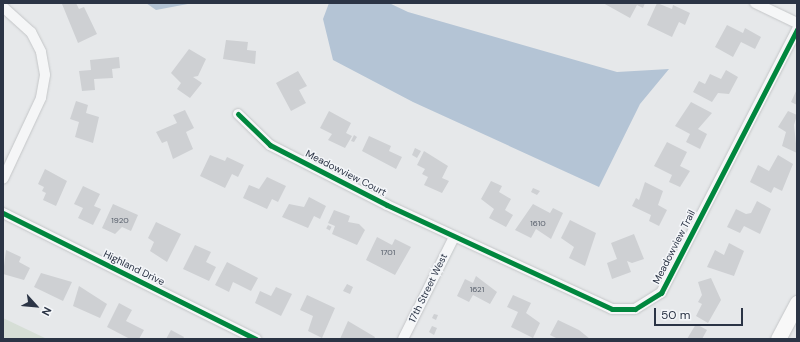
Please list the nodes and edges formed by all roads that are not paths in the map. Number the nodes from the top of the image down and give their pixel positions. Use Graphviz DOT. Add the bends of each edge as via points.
graph roads {
  1 [pos="755,3"];
  2 [pos="3,7"];
  3 [pos="797,23"];
  4 [pos="797,29"];
  5 [pos="238,114"];
  6 [pos="3,179"];
  7 [pos="3,213"];
  8 [pos="454,237"];
  9 [pos="797,302"];
  10 [pos="256,339"];
  11 [pos="403,339"];
  12 [pos="778,339"];
  1 -- 3 [label="street"];
  2 -- 6 [label="street" via="31,32 44,64 44,87"];
  4 -- 8 [label="street, Meadowview Trail" via="661,293 635,309 612,309"];
  5 -- 8 [label="street, Meadowview Court" via="270,145"];
  7 -- 10 [label="street, Highland Drive"];
  8 -- 11 [label="street, 17th Street West"];
  9 -- 12 [label="street"];
}
